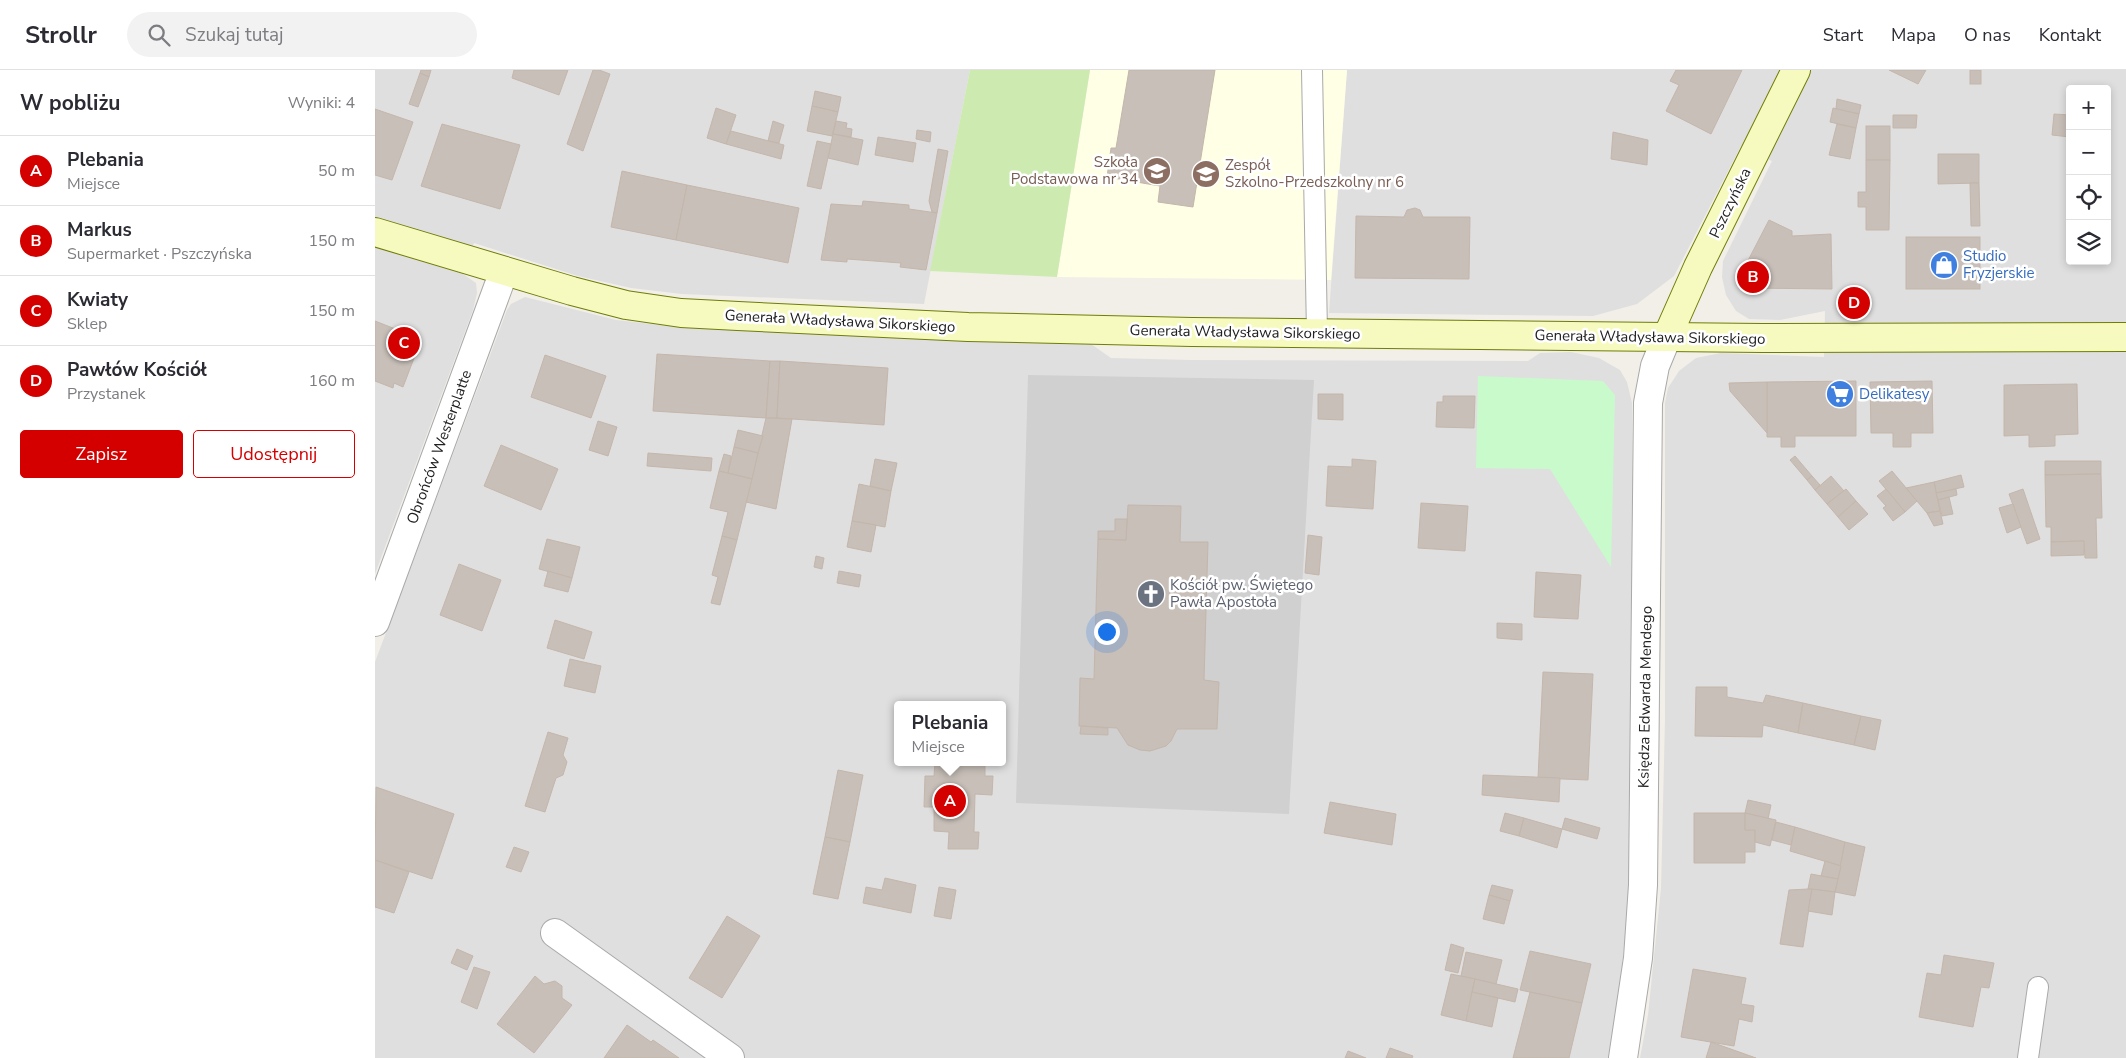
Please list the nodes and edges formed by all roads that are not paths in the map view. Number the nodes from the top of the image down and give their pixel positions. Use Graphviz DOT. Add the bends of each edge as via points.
graph roads {
  1 [pos="1312,70"];
  2 [pos="1796,70"];
  3 [pos="375,232"];
  4 [pos="504,271"];
  5 [pos="1317,333"];
  6 [pos="1667,337"];
  7 [pos="2126,337"];
  8 [pos="375,622"];
  9 [pos="555,933"];
  10 [pos="2038,987"];
  11 [pos="730,1058"];
  12 [pos="1623,1058"];
  13 [pos="2028,1058"];
  1 -- 5 [label="lane"];
  2 -- 6 [label="street, Pszczyńska"];
  3 -- 4 [label="street, Generała Władysława Sikorskiego"];
  4 -- 5 [label="street, Generała Władysława Sikorskiego" via="626,305 681,313 968,327"];
  4 -- 8 [label="street, Obrońców Westerplatte"];
  5 -- 6 [label="street, Generała Władysława Sikorskiego"];
  6 -- 7 [label="street, Generała Władysława Sikorskiego"];
  6 -- 12 [label="street, Księdza Edwarda Mendego" via="1655,366 1648,403 1643,885 1638,958"];
  9 -- 11 [label="street"];
  10 -- 13 [label="lane"];
}
